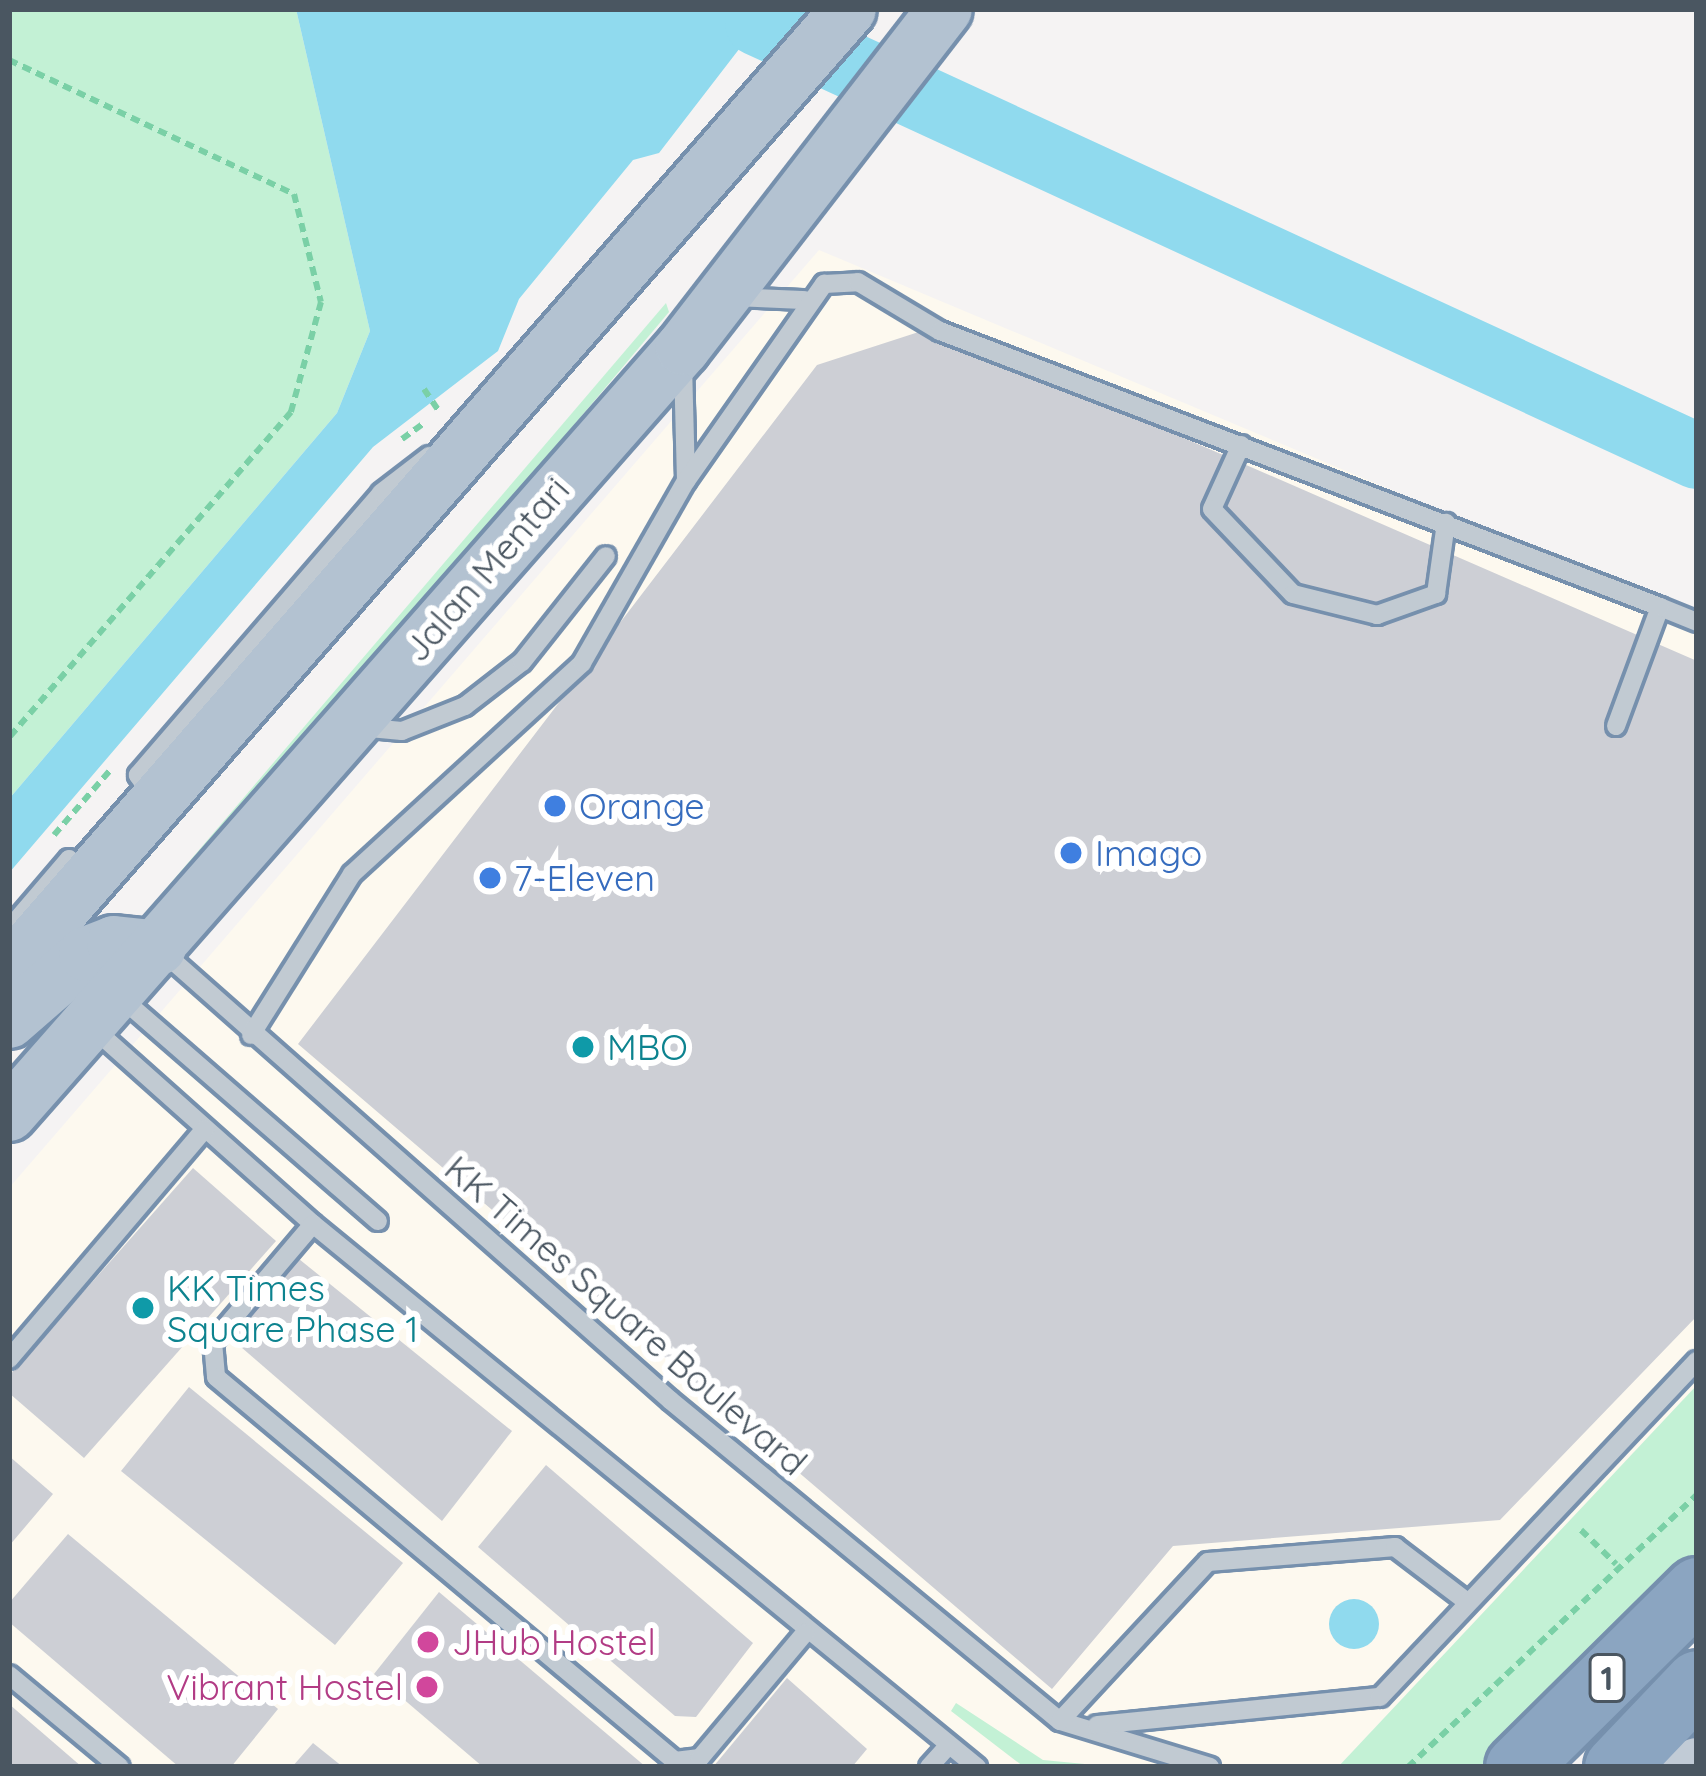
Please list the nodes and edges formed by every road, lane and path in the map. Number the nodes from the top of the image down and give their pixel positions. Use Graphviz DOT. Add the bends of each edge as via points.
graph roads {
  1 [pos="849,9"];
  2 [pos="944,9"];
  3 [pos="9,60"];
  4 [pos="723,295"];
  5 [pos="805,300"];
  6 [pos="683,348"];
  7 [pos="424,389"];
  8 [pos="440,413"];
  9 [pos="1241,446"];
  10 [pos="686,481"];
  11 [pos="1446,523"];
  12 [pos="606,556"];
  13 [pos="1660,607"];
  14 [pos="1697,622"];
  15 [pos="355,726"];
  16 [pos="1616,726"];
  17 [pos="9,738"];
  18 [pos="84,873"];
  19 [pos="9,928"];
  20 [pos="159,948"];
  21 [pos="9,970"];
  22 [pos="101,1008"];
  23 [pos="9,1021"];
  24 [pos="251,1035"];
  25 [pos="9,1114"];
  26 [pos="205,1130"];
  27 [pos="378,1221"];
  28 [pos="313,1223"];
  29 [pos="9,1359"];
  30 [pos="1697,1361"];
  31 [pos="1697,1495"];
  32 [pos="1581,1530"];
  33 [pos="1616,1564"];
  34 [pos="1697,1589"];
  35 [pos="1466,1601"];
  36 [pos="805,1633"];
  37 [pos="9,1675"];
  38 [pos="1697,1682"];
  39 [pos="1060,1721"];
  40 [pos="1092,1726"];
  41 [pos="1697,1738"];
  42 [pos="946,1748"];
  43 [pos="1697,1762"];
  44 [pos="120,1767"];
  45 [pos="929,1767"];
  46 [pos="977,1767"];
  47 [pos="1210,1767"];
  48 [pos="1408,1767"];
  49 [pos="1517,1767"];
  50 [pos="1616,1767"];
  51 [pos="1666,1767"];
  52 [pos="1684,1767"];
  1 -- 21 [label="main road" via="587,320 154,797"];
  2 -- 4 [label="main road, Jalan Mentari"];
  3 -- 17 [label="path" via="294,194 321,302 291,412"];
  4 -- 5 [label="lane"];
  4 -- 6 [label="main road, Jalan Mentari"];
  5 -- 9 [label="lane" via="824,284 858,282 940,331"];
  5 -- 10 [label="lane"];
  6 -- 10 [label="lane"];
  6 -- 15 [label="main road, Jalan Mentari" via="490,557"];
  7 -- 8 [label="path"];
  9 -- 11 [label="lane"];
  9 -- 11 [label="lane" via="1212,508 1293,594 1377,614 1436,594"];
  10 -- 24 [label="lane" via="582,663 352,874"];
  11 -- 13 [label="lane"];
  12 -- 15 [label="lane" via="522,662 465,706 402,731"];
  13 -- 14 [label="lane"];
  13 -- 16 [label="lane"];
  15 -- 20 [label="main road, Jalan Mentari"];
  18 -- 19 [label="lane" via="69,859"];
  20 -- 22 [label="main road, Jalan Mentari"];
  20 -- 23 [label="main road" via="114,943 86,955"];
  20 -- 24 [label="lane, KK Times Square Boulevard"];
  22 -- 25 [label="main road, Jalan Mentari"];
  22 -- 26 [label="lane"];
  22 -- 27 [label="lane"];
  24 -- 39 [label="lane, KK Times Square Boulevard"];
  26 -- 28 [label="lane"];
  26 -- 29 [label="lane"];
  28 -- 36 [label="lane"];
  28 -- 36 [label="lane" via="213,1342 216,1377 657,1746 675,1761 700,1758"];
  30 -- 35 [label="lane"];
  31 -- 33 [label="path"];
  32 -- 33 [label="path"];
  33 -- 48 [label="path"];
  34 -- 49 [label="highway, 1"];
  35 -- 39 [label="lane" via="1395,1547 1208,1562"];
  35 -- 40 [label="lane" via="1380,1697"];
  36 -- 42 [label="lane"];
  37 -- 44 [label="lane"];
  38 -- 50 [label="highway, 1"];
  39 -- 40 [label="lane"];
  40 -- 47 [label="lane"];
  41 -- 51 [label="highway"];
  42 -- 45 [label="lane"];
  42 -- 46 [label="lane"];
  43 -- 52 [label="street"];
}
